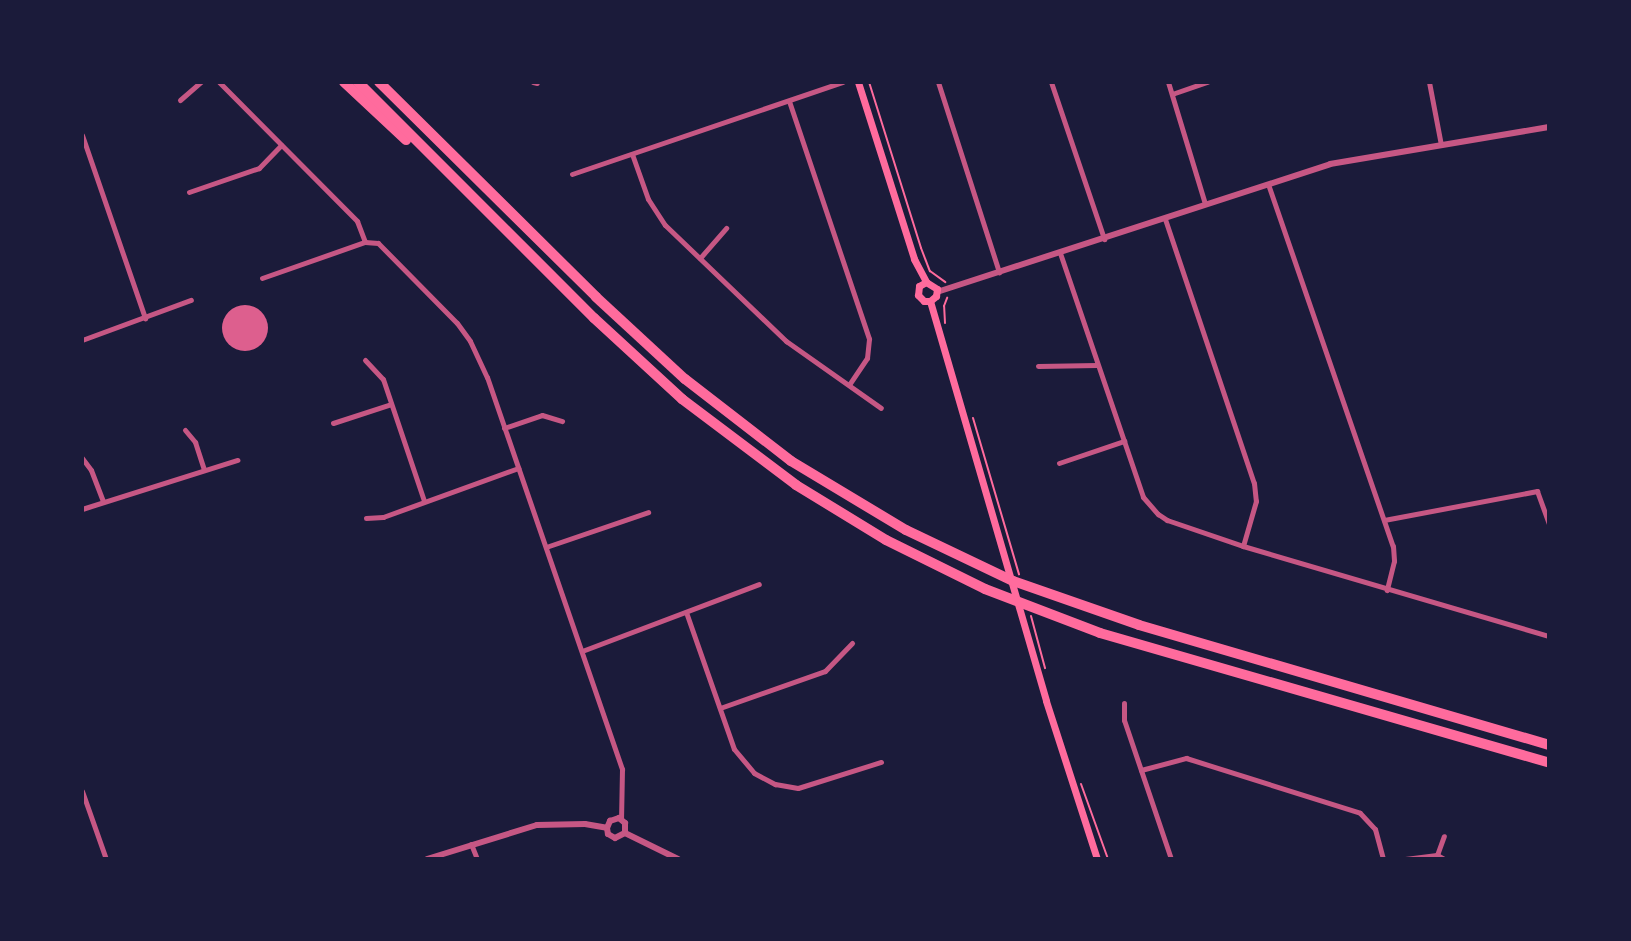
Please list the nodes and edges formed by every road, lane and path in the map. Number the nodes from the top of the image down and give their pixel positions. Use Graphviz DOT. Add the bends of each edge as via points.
graph roads {
  1 [pos="201,82"];
  2 [pos="219,82"];
  3 [pos="344,82"];
  4 [pos="358,82"];
  5 [pos="379,82"];
  6 [pos="843,82"];
  7 [pos="858,82"];
  8 [pos="869,82"];
  9 [pos="938,82"];
  10 [pos="1051,82"];
  11 [pos="1168,82"];
  12 [pos="1207,82"];
  13 [pos="1429,82"];
  14 [pos="1172,94"];
  15 [pos="180,100"];
  16 [pos="789,101"];
  17 [pos="1549,127"];
  18 [pos="82,135"];
  19 [pos="281,145"];
  20 [pos="1441,145"];
  21 [pos="84,146"];
  22 [pos="632,154"];
  23 [pos="572,174"];
  24 [pos="1268,184"];
  25 [pos="189,192"];
  26 [pos="1206,204"];
  27 [pos="1165,219"];
  28 [pos="726,228"];
  29 [pos="505,230"];
  30 [pos="1104,239"];
  31 [pos="365,243"];
  32 [pos="1060,253"];
  33 [pos="700,258"];
  34 [pos="999,272"];
  35 [pos="262,278"];
  36 [pos="945,280"];
  37 [pos="926,282"];
  38 [pos="937,292"];
  39 [pos="947,299"];
  40 [pos="191,300"];
  41 [pos="930,301"];
  42 [pos="145,318"];
  43 [pos="946,331"];
  44 [pos="82,340"];
  45 [pos="365,360"];
  46 [pos="1097,365"];
  47 [pos="1038,366"];
  48 [pos="849,386"];
  49 [pos="391,404"];
  50 [pos="881,408"];
  51 [pos="970,410"];
  52 [pos="562,421"];
  53 [pos="332,423"];
  54 [pos="505,428"];
  55 [pos="186,430"];
  56 [pos="1124,441"];
  57 [pos="82,458"];
  58 [pos="237,460"];
  59 [pos="1059,463"];
  60 [pos="518,468"];
  61 [pos="204,469"];
  62 [pos="424,501"];
  63 [pos="103,502"];
  64 [pos="82,509"];
  65 [pos="648,512"];
  66 [pos="366,518"];
  67 [pos="1384,520"];
  68 [pos="1549,524"];
  69 [pos="1243,546"];
  70 [pos="546,548"];
  71 [pos="1017,566"];
  72 [pos="759,584"];
  73 [pos="1387,590"];
  74 [pos="687,612"];
  75 [pos="1033,622"];
  76 [pos="1549,636"];
  77 [pos="852,643"];
  78 [pos="582,651"];
  79 [pos="1046,670"];
  80 [pos="1124,703"];
  81 [pos="720,708"];
  82 [pos="1549,745"];
  83 [pos="881,762"];
  84 [pos="1549,764"];
  85 [pos="1141,770"];
  86 [pos="1079,779"];
  87 [pos="82,791"];
  88 [pos="621,819"];
  89 [pos="607,828"];
  90 [pos="625,833"];
  91 [pos="1444,836"];
  92 [pos="471,844"];
  93 [pos="1441,857"];
  94 [pos="106,859"];
  95 [pos="427,859"];
  96 [pos="477,859"];
  97 [pos="678,859"];
  98 [pos="1097,859"];
  99 [pos="1108,859"];
  100 [pos="1171,859"];
  101 [pos="1383,859"];
  102 [pos="1405,859"];
  1 -- 15 [label="street"];
  2 -- 19 [label="street"];
  3 -- 29 [label="highway"];
  4 -- 29 [label="highway"];
  5 -- 82 [label="highway" via="685,379 791,461 906,530 1013,580 1139,625"];
  6 -- 16 [label="street"];
  7 -- 37 [label="main road" via="914,259"];
  8 -- 36 [label="path" via="930,271"];
  9 -- 34 [label="street"];
  10 -- 30 [label="street"];
  11 -- 14 [label="street"];
  12 -- 14 [label="street"];
  13 -- 20 [label="street"];
  14 -- 26 [label="street"];
  16 -- 22 [label="street"];
  16 -- 48 [label="street" via="869,340 867,358"];
  17 -- 20 [label="street"];
  18 -- 21 [label="street"];
  19 -- 25 [label="street" via="259,168"];
  19 -- 31 [label="street" via="357,221"];
  20 -- 24 [label="street" via="1337,163"];
  21 -- 42 [label="street"];
  22 -- 23 [label="street"];
  22 -- 33 [label="street" via="653,209"];
  24 -- 26 [label="street"];
  24 -- 67 [label="street"];
  26 -- 27 [label="street"];
  27 -- 30 [label="street"];
  27 -- 69 [label="street" via="1254,483 1256,501"];
  28 -- 33 [label="street"];
  29 -- 84 [label="highway" via="641,363 715,426 815,497 915,555 1042,613 1100,633"];
  30 -- 32 [label="street"];
  31 -- 35 [label="street"];
  31 -- 54 [label="street" via="384,247 457,323 479,356"];
  32 -- 34 [label="street"];
  32 -- 46 [label="street"];
  33 -- 48 [label="street" via="786,341"];
  34 -- 38 [label="street"];
  37 -- 38 [label="main road" via="934,284"];
  37 -- 41 [label="main road" via="919,286 918,295"];
  38 -- 41 [label="main road"];
  39 -- 43 [label="path"];
  40 -- 42 [label="street"];
  41 -- 98 [label="main road"];
  42 -- 44 [label="street"];
  45 -- 49 [label="street" via="379,372"];
  46 -- 47 [label="street"];
  46 -- 56 [label="street"];
  48 -- 50 [label="street"];
  49 -- 53 [label="street"];
  49 -- 62 [label="street"];
  51 -- 71 [label="path"];
  52 -- 54 [label="street" via="542,415"];
  54 -- 60 [label="street"];
  55 -- 61 [label="street"];
  56 -- 59 [label="street"];
  56 -- 69 [label="street" via="1150,507 1167,520"];
  57 -- 63 [label="street"];
  58 -- 61 [label="street"];
  60 -- 62 [label="street"];
  60 -- 70 [label="street"];
  61 -- 63 [label="street"];
  62 -- 66 [label="street" via="383,517"];
  63 -- 64 [label="street"];
  65 -- 70 [label="street"];
  67 -- 68 [label="street" via="1537,491"];
  67 -- 73 [label="street" via="1395,554"];
  69 -- 73 [label="street"];
  70 -- 78 [label="street"];
  72 -- 74 [label="street"];
  73 -- 76 [label="street"];
  74 -- 78 [label="street"];
  74 -- 81 [label="street"];
  75 -- 79 [label="path"];
  77 -- 81 [label="street" via="825,671"];
  78 -- 88 [label="street" via="622,769"];
  80 -- 85 [label="street" via="1124,720"];
  81 -- 83 [label="street" via="739,757 754,773 775,784 812,786"];
  85 -- 100 [label="street"];
  85 -- 101 [label="street" via="1186,758 1360,813 1375,830"];
  86 -- 99 [label="path"];
  87 -- 94 [label="street"];
  88 -- 89 [label="street" via="613,819"];
  88 -- 90 [label="street"];
  89 -- 90 [label="street" via="615,838"];
  89 -- 92 [label="street" via="537,825"];
  90 -- 97 [label="street"];
  91 -- 93 [label="street"];
  92 -- 95 [label="street"];
  92 -- 96 [label="street"];
  93 -- 102 [label="street"];
}
